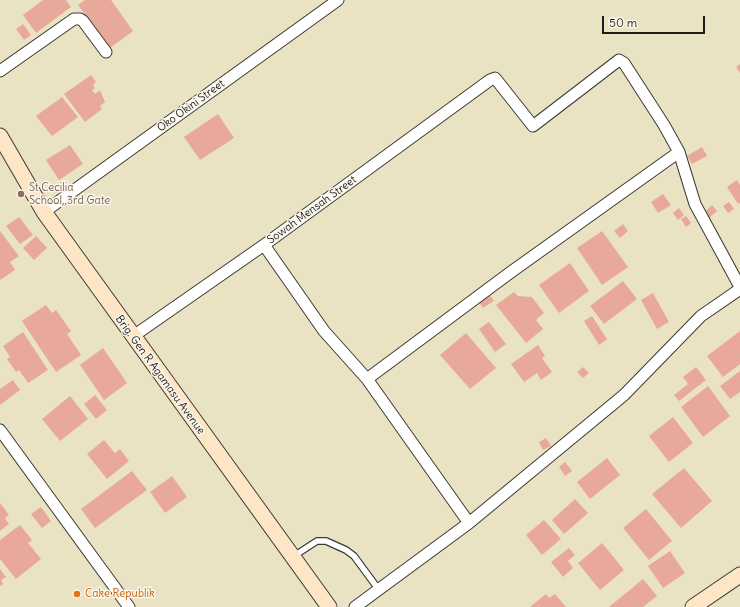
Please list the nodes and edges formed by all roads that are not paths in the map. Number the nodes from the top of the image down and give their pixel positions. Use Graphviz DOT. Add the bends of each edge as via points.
graph roads {
  1 [pos="338,0"];
  2 [pos="106,52"];
  3 [pos="0,71"];
  4 [pos="0,136"];
  5 [pos="679,152"];
  6 [pos="44,212"];
  7 [pos="264,245"];
  8 [pos="740,288"];
  9 [pos="132,337"];
  10 [pos="367,379"];
  11 [pos="0,430"];
  12 [pos="469,523"];
  13 [pos="292,557"];
  14 [pos="740,575"];
  15 [pos="740,581"];
  16 [pos="378,590"];
  17 [pos="129,607"];
  18 [pos="329,607"];
  19 [pos="355,607"];
  20 [pos="693,607"];
  21 [pos="712,607"];
  1 -- 6 [label="street, Oko Okini Street"];
  2 -- 3 [label="street" via="83,22 74,19"];
  4 -- 6 [label="street, Brig. Gen R Agamasu Avenue"];
  5 -- 7 [label="street, Sowah Mensah Street" via="622,61 616,62 533,126 495,78"];
  5 -- 8 [label="street" via="695,204"];
  5 -- 10 [label="street"];
  6 -- 9 [label="street, Brig. Gen R Agamasu Avenue"];
  7 -- 9 [label="street, Sowah Mensah Street"];
  7 -- 10 [label="street" via="324,331"];
  8 -- 12 [label="street" via="701,316 624,395"];
  9 -- 13 [label="street, Brig. Gen R Agamasu Avenue"];
  10 -- 12 [label="street"];
  11 -- 17 [label="street"];
  12 -- 16 [label="street"];
  13 -- 16 [label="lane" via="317,541 326,541 354,556"];
  13 -- 18 [label="street, Brig. Gen R Agamasu Avenue"];
  14 -- 20 [label="street"];
  15 -- 21 [label="street"];
  16 -- 19 [label="street"];
}
